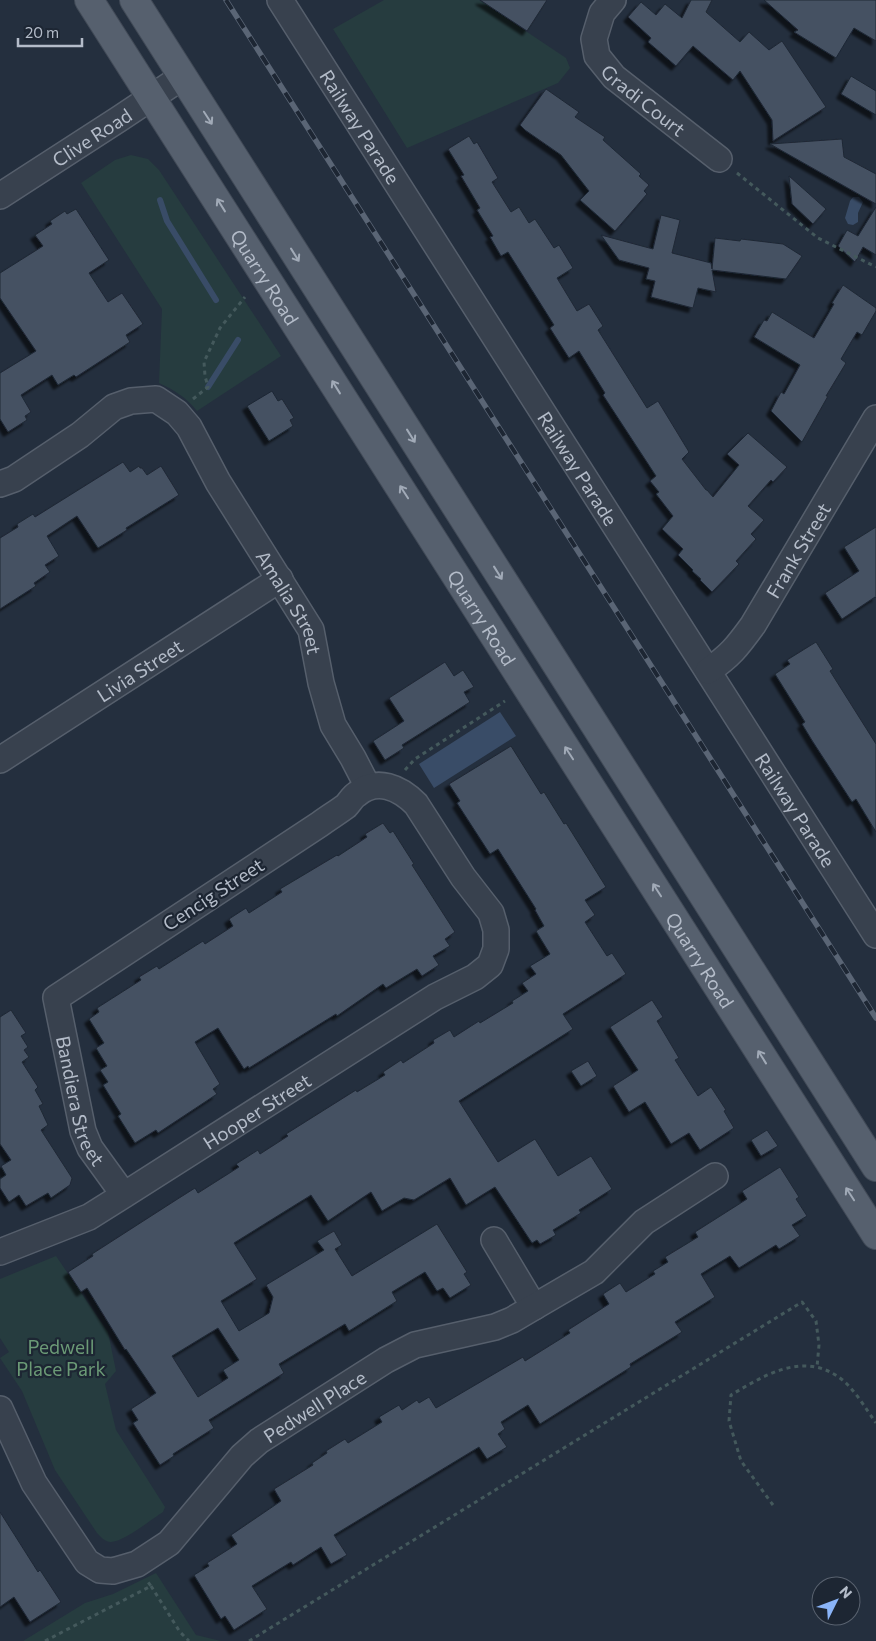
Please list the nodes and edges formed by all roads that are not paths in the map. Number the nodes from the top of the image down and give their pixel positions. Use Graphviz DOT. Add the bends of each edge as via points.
graph roads {
  1 [pos="89,0"];
  2 [pos="134,0"];
  3 [pos="280,0"];
  4 [pos="613,0"];
  5 [pos="182,77"];
  6 [pos="151,97"];
  7 [pos="719,159"];
  8 [pos="0,196"];
  9 [pos="393,408"];
  10 [pos="362,428"];
  11 [pos="872,435"];
  12 [pos="0,484"];
  13 [pos="280,580"];
  14 [pos="708,671"];
  15 [pos="0,760"];
  16 [pos="368,787"];
  17 [pos="876,935"];
  18 [pos="56,998"];
  19 [pos="876,1167"];
  20 [pos="715,1176"];
  21 [pos="124,1196"];
  22 [pos="876,1235"];
  23 [pos="494,1240"];
  24 [pos="0,1252"];
  25 [pos="534,1307"];
  26 [pos="0,1409"];
  1 -- 6 [label="main road, Quarry Road"];
  2 -- 5 [label="main road, Quarry Road"];
  3 -- 14 [label="street, Railway Parade"];
  4 -- 7 [label="street, Gradi Court" via="602,13 594,39 597,56 614,77"];
  5 -- 6 [label="street, Clive Road"];
  5 -- 9 [label="main road, Quarry Road, one-way"];
  6 -- 8 [label="street, Clive Road"];
  10 -- 6 [label="main road, Quarry Road, one-way"];
  9 -- 10 [label="main road"];
  9 -- 19 [label="main road, Quarry Road, one-way"];
  22 -- 10 [label="main road, Quarry Road, one-way"];
  11 -- 14 [label="street, Frank Street" via="753,625 734,651"];
  12 -- 13 [label="street, Amalia Street" via="14,479 80,435 114,407 131,401 156,399 177,412 188,427 218,482"];
  13 -- 15 [label="street, Livia Street"];
  13 -- 16 [label="street, Amalia Street" via="311,630 333,725"];
  14 -- 17 [label="street, Railway Parade"];
  16 -- 18 [label="street, Cencig Street" via="320,824"];
  16 -- 21 [label="street, Hooper Street" via="393,787 407,794 491,913 496,930 496,949 490,965"];
  18 -- 21 [label="street, Bandiera Street" via="84,1131 90,1148"];
  20 -- 25 [label="street, Pedwell Place" via="644,1222 594,1272"];
  21 -- 24 [label="street, Hooper Street" via="89,1217"];
  23 -- 25 [label="street"];
  25 -- 26 [label="street, Pedwell Place" via="495,1327 429,1341 386,1360 259,1441 242,1456 169,1543 137,1564 112,1571 100,1570 87,1562 34,1483"];
}
